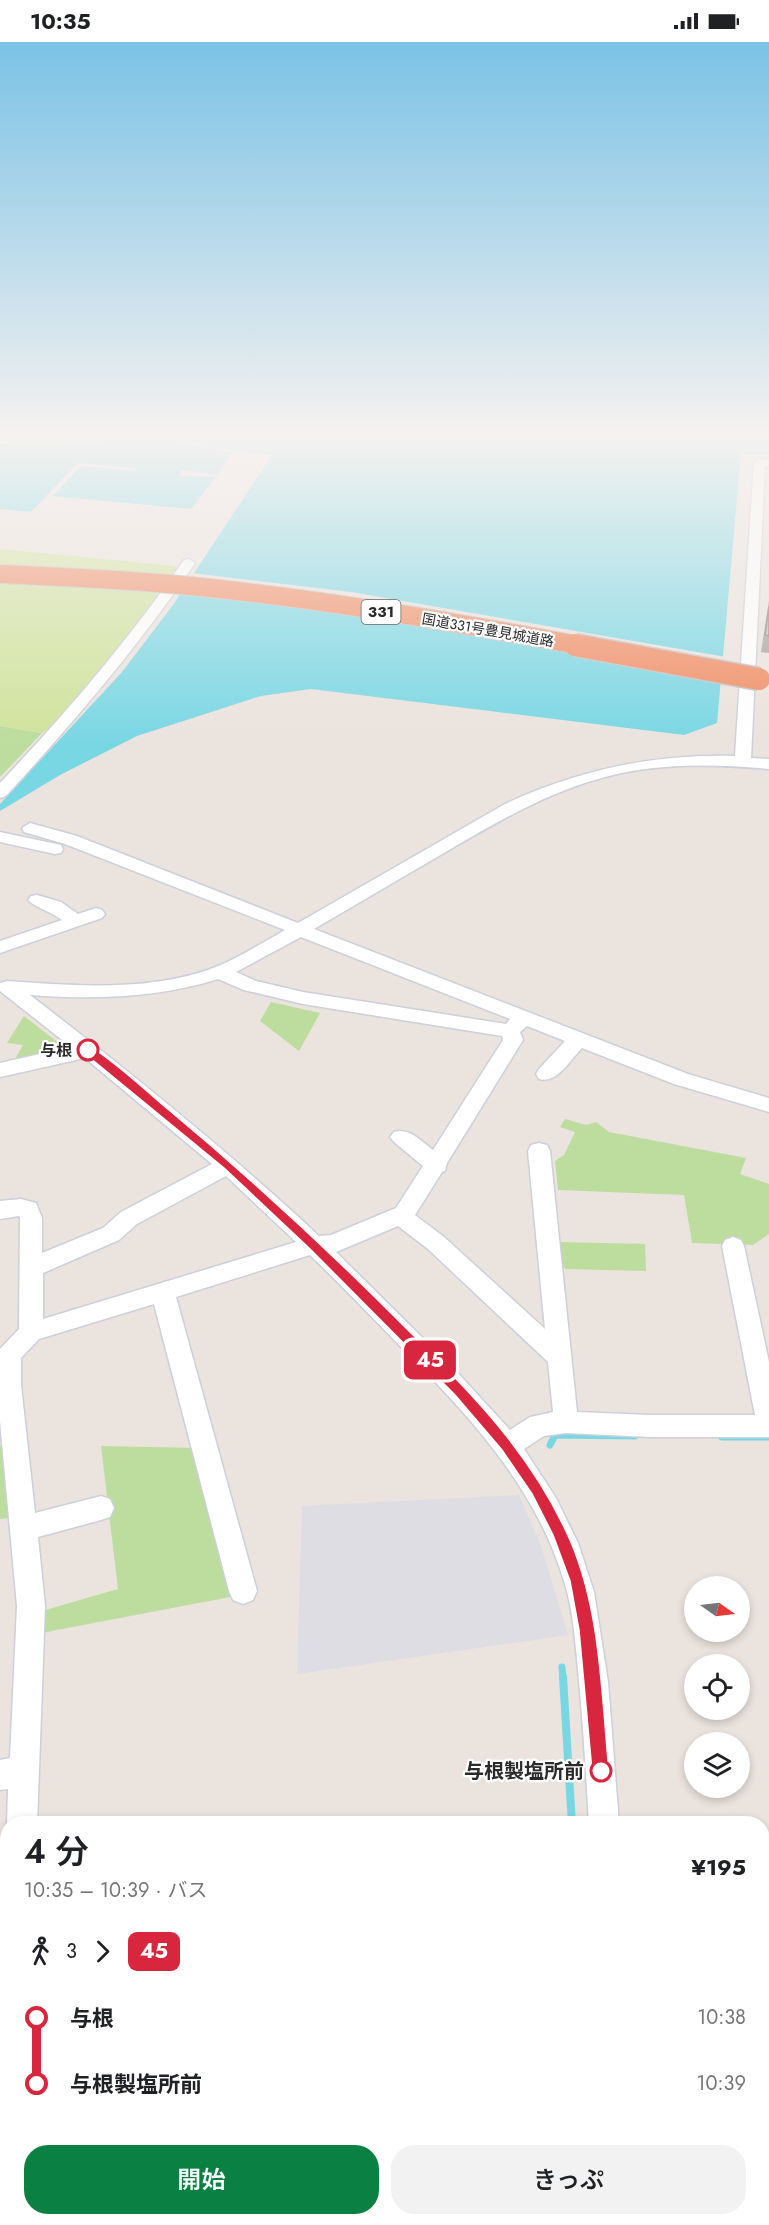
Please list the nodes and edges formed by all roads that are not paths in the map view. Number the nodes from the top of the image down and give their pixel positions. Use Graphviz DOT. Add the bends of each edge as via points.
graph roads {
  1 [pos="761,539"];
  2 [pos="189,563"];
  3 [pos="0,567"];
  4 [pos="0,574"];
  5 [pos="743,761"];
  6 [pos="769,764"];
  7 [pos="0,793"];
  8 [pos="30,828"];
  9 [pos="0,837"];
  10 [pos="75,853"];
  11 [pos="37,900"];
  12 [pos="96,914"];
  13 [pos="71,921"];
  14 [pos="301,930"];
  15 [pos="0,947"];
  16 [pos="220,972"];
  17 [pos="3,986"];
  18 [pos="66,992"];
  19 [pos="517,1024"];
  20 [pos="60,1028"];
  21 [pos="579,1038"];
  22 [pos="88,1050"];
  23 [pos="0,1070"];
  24 [pos="546,1074"];
  25 [pos="769,1105"];
  26 [pos="401,1137"];
  27 [pos="539,1151"];
  28 [pos="228,1165"];
  29 [pos="436,1165"];
  30 [pos="0,1210"];
  31 [pos="400,1216"];
  32 [pos="315,1245"];
  33 [pos="733,1246"];
  34 [pos="31,1268"];
  35 [pos="162,1290"];
  36 [pos="31,1332"];
  37 [pos="560,1358"];
  38 [pos="769,1421"];
  39 [pos="566,1422"];
  40 [pos="769,1426"];
  41 [pos="507,1446"];
  42 [pos="101,1508"];
  43 [pos="24,1528"];
  44 [pos="243,1591"];
  45 [pos="12,1773"];
  46 [pos="20,1816"];
  47 [pos="603,1816"];
  1 -- 5 [label="street"];
  2 -- 7 [label="street" via="130,646"];
  3 -- 4 [label="highway, 国道331号豊見城道路 / 331, bridge" via="137,574 310,592 759,674 296,598 118,579"];
  5 -- 6 [label="street"];
  5 -- 14 [label="street" via="633,766 550,788"];
  8 -- 14 [label="street" via="71,840"];
  9 -- 10 [label="street"];
  11 -- 13 [label="street" via="65,912"];
  12 -- 13 [label="street"];
  13 -- 15 [label="street"];
  14 -- 16 [label="street"];
  14 -- 19 [label="street"];
  16 -- 18 [label="street" via="134,989"];
  16 -- 19 [label="street" via="251,986 303,998"];
  17 -- 18 [label="street"];
  17 -- 20 [label="street"];
  18 -- 20 [label="street" via="58,1015"];
  19 -- 21 [label="street"];
  19 -- 29 [label="street" via="513,1040"];
  20 -- 22 [label="street"];
  21 -- 24 [label="street"];
  21 -- 25 [label="street" via="726,1094"];
  22 -- 23 [label="street"];
  22 -- 28 [label="street"];
  26 -- 29 [label="street"];
  27 -- 37 [label="street"];
  28 -- 32 [label="street"];
  28 -- 34 [label="street" via="129,1218 111,1234"];
  29 -- 31 [label="street"];
  30 -- 34 [label="street" via="28,1209 32,1218"];
  31 -- 32 [label="street" via="333,1244"];
  31 -- 37 [label="street" via="436,1243"];
  32 -- 35 [label="street"];
  32 -- 41 [label="street" via="460,1391"];
  33 -- 38 [label="street"];
  34 -- 36 [label="street"];
  35 -- 36 [label="street"];
  35 -- 44 [label="street"];
  36 -- 43 [label="street" via="9,1355"];
  37 -- 39 [label="street"];
  39 -- 40 [label="street"];
  39 -- 41 [label="street" via="539,1425"];
  41 -- 47 [label="street" via="537,1489 560,1533 578,1581 595,1695"];
  42 -- 43 [label="street"];
  43 -- 45 [label="street" via="31,1606"];
  45 -- 46 [label="street"];
}
